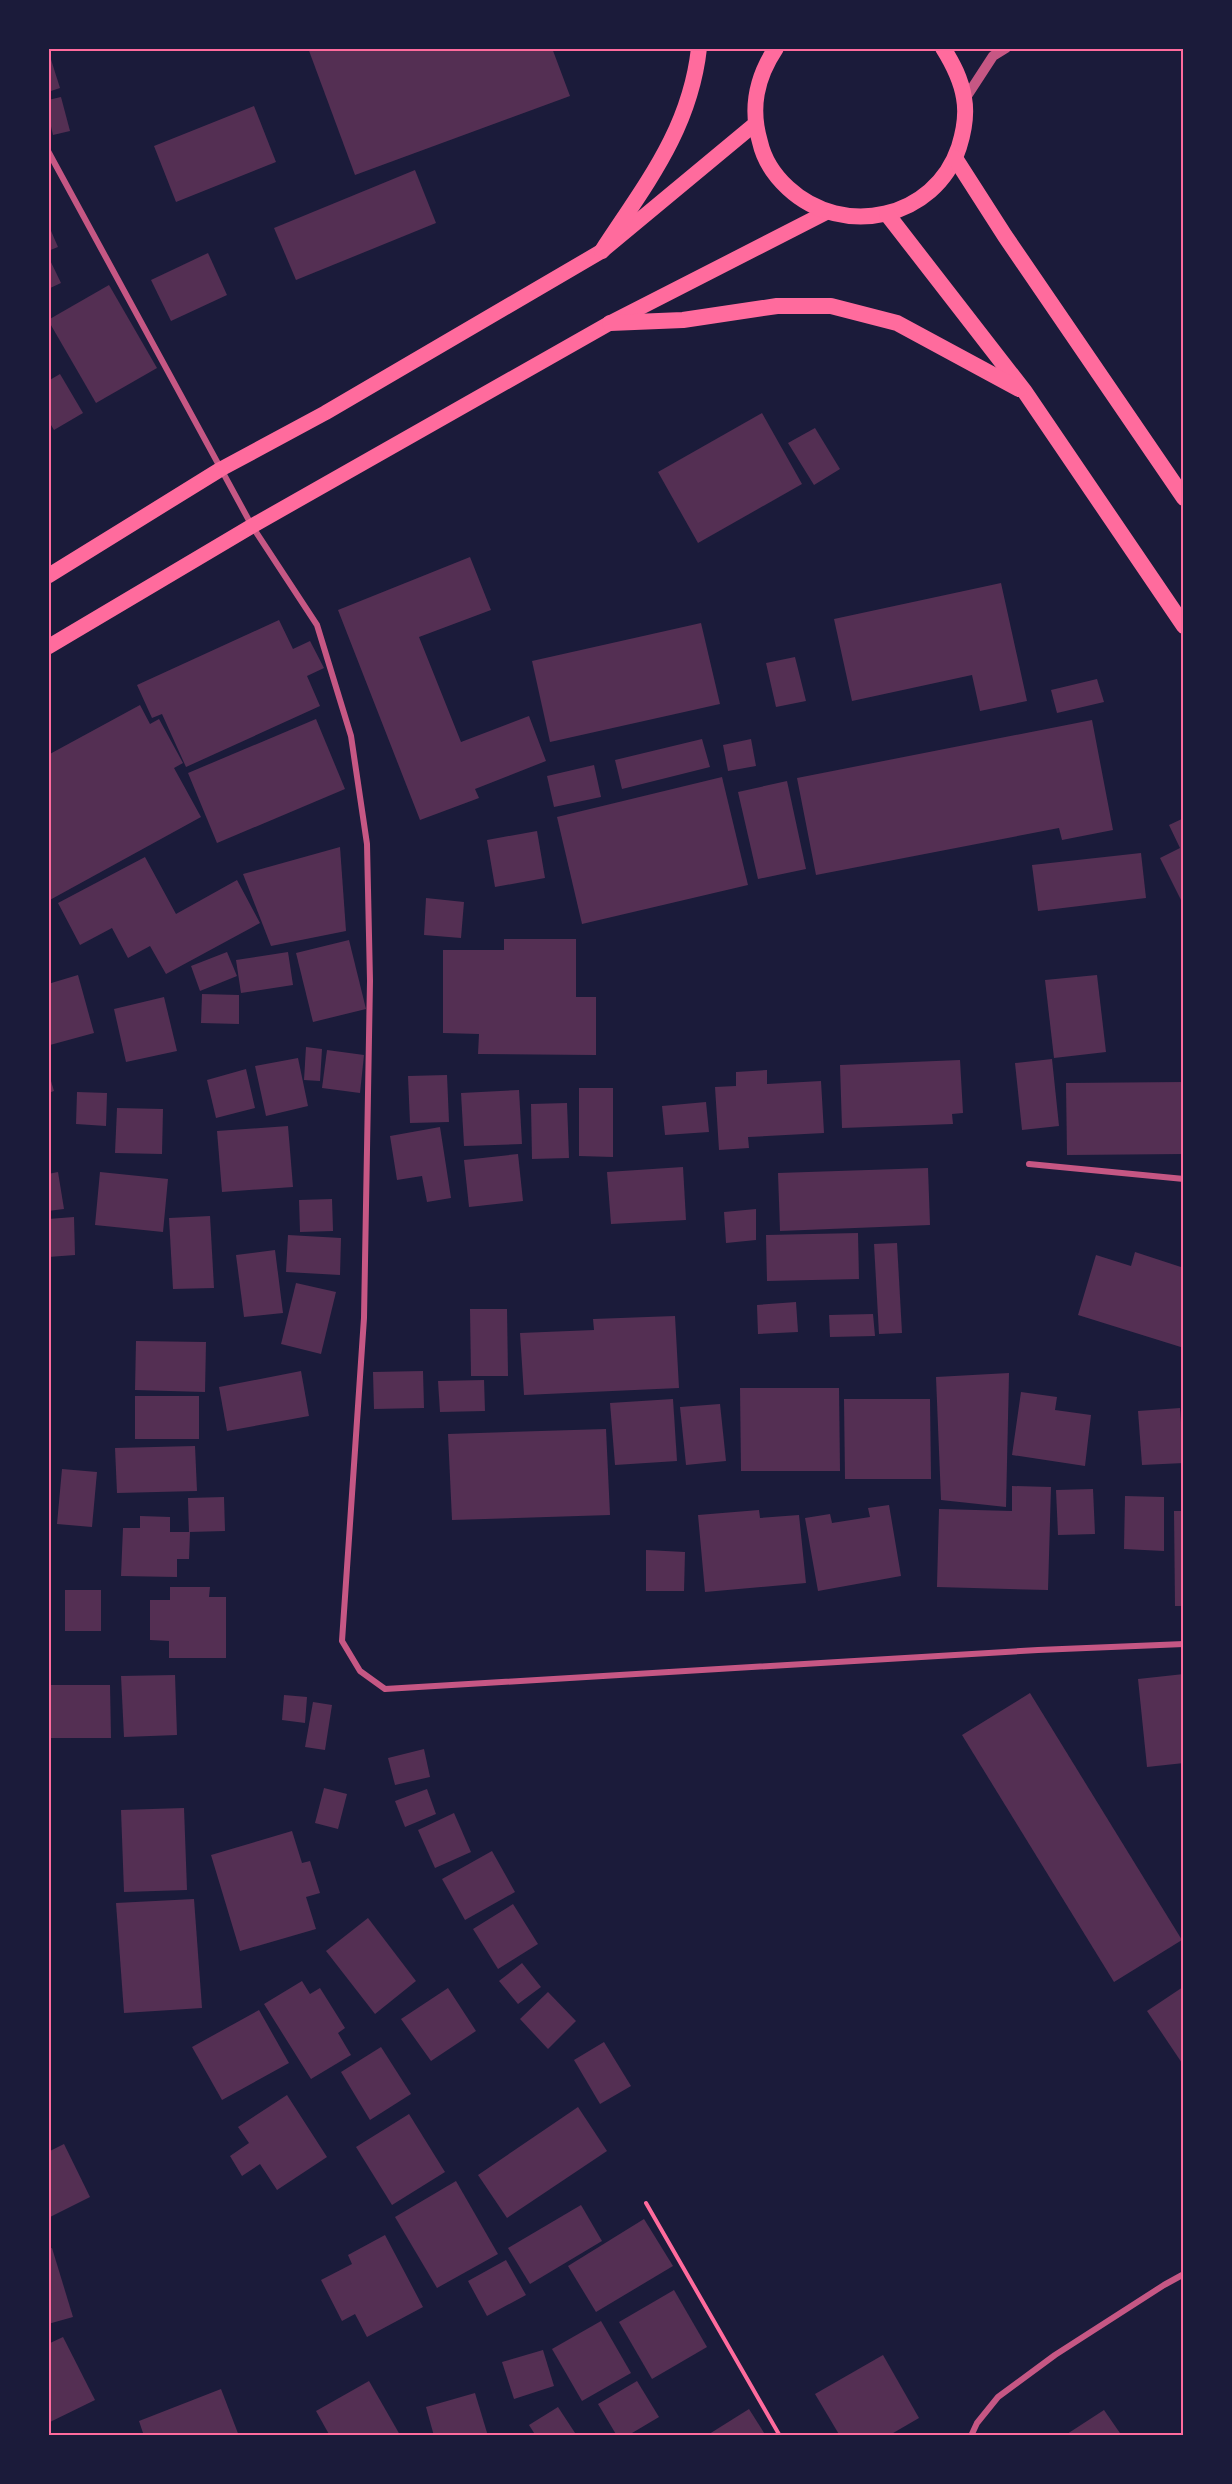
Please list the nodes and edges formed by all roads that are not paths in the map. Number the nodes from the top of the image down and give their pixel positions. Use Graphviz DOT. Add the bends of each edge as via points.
graph roads {
  1 [pos="699,48"];
  2 [pos="776,48"];
  3 [pos="943,48"];
  4 [pos="1006,48"];
  5 [pos="965,99"];
  6 [pos="755,124"];
  7 [pos="48,151"];
  8 [pos="955,158"];
  9 [pos="827,212"];
  10 [pos="887,214"];
  11 [pos="602,251"];
  12 [pos="610,323"];
  13 [pos="1026,392"];
  14 [pos="221,469"];
  15 [pos="1184,498"];
  16 [pos="252,526"];
  17 [pos="48,576"];
  18 [pos="1184,626"];
  19 [pos="48,647"];
  20 [pos="1029,1164"];
  21 [pos="1184,1179"];
  22 [pos="1184,1644"];
  23 [pos="1184,2274"];
  24 [pos="971,2436"];
  1 -- 11 [label="highway" via="686,108 674,136 659,167"];
  2 -- 6 [label="highway" via="755,93"];
  3 -- 5 [label="highway" via="957,70"];
  4 -- 5 [label="street" via="993,56"];
  5 -- 8 [label="highway" via="964,130"];
  6 -- 9 [label="highway" via="762,153 778,178 800,199"];
  6 -- 11 [label="main road"];
  7 -- 14 [label="street"];
  8 -- 10 [label="highway" via="930,190 915,202"];
  8 -- 15 [label="highway"];
  9 -- 10 [label="highway" via="857,217"];
  9 -- 12 [label="main road"];
  10 -- 13 [label="highway"];
  11 -- 14 [label="main road" via="325,413"];
  12 -- 13 [label="highway" via="683,320 777,306 831,306 897,323"];
  12 -- 16 [label="main road"];
  13 -- 18 [label="highway"];
  14 -- 16 [label="street"];
  14 -- 17 [label="main road"];
  16 -- 19 [label="main road"];
  16 -- 22 [label="street" via="317,625 351,736 367,844 370,981 364,1318 342,1641 360,1671 385,1689"];
  20 -- 21 [label="street"];
  23 -- 24 [label="street" via="1055,2355 998,2397"];
}
